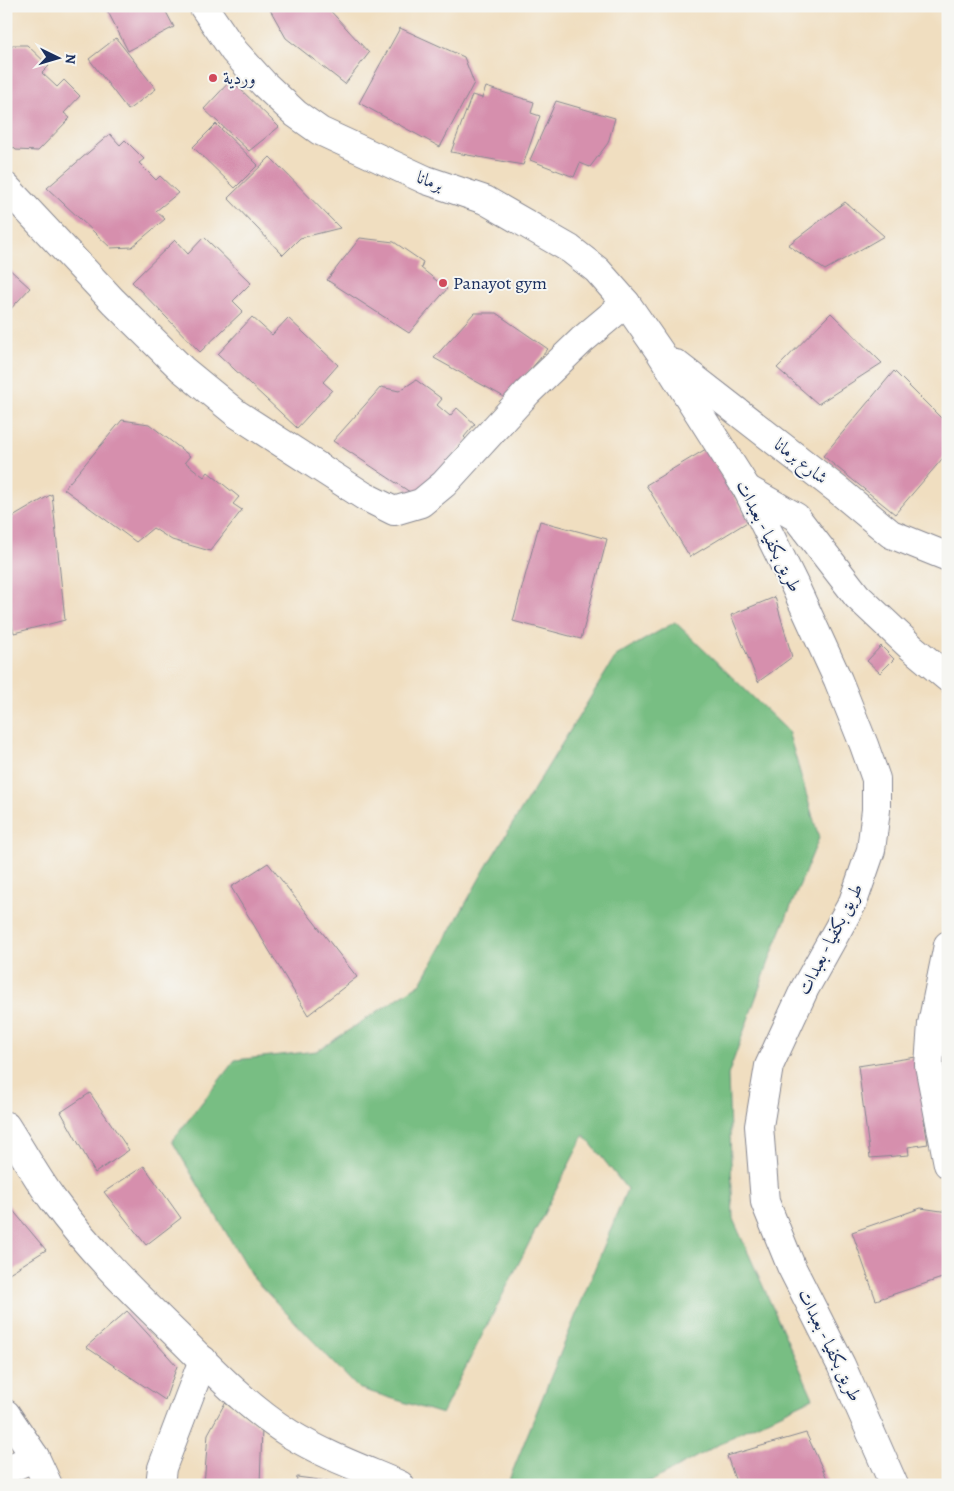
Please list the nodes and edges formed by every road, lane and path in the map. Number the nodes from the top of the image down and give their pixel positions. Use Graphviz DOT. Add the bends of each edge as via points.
graph roads {
  1 [pos="203,6"];
  2 [pos="6,188"];
  3 [pos="626,303"];
  4 [pos="660,352"];
  5 [pos="747,489"];
  6 [pos="948,557"];
  7 [pos="948,678"];
  8 [pos="948,945"];
  9 [pos="6,1126"];
  10 [pos="948,1164"];
  11 [pos="203,1360"];
  12 [pos="6,1414"];
  13 [pos="35,1457"];
  14 [pos="6,1470"];
  15 [pos="48,1485"];
  16 [pos="160,1485"];
  17 [pos="400,1485"];
  18 [pos="894,1485"];
  1 -- 3 [label="street, برمانا" via="234,51 296,114 338,140 426,180 485,200 523,221 570,249 597,270"];
  2 -- 3 [label="street" via="182,369 237,414 364,496 394,511 421,503 444,484 527,393"];
  3 -- 4 [label="street, برمانا"];
  4 -- 5 [label="street, طريق بكفيا - بعبدات"];
  4 -- 6 [label="street, شارع برمانا" via="891,534"];
  5 -- 7 [label="street" via="796,517 857,596"];
  5 -- 18 [label="street, طريق بكفيا - بعبدات" via="838,680 876,779 871,850 852,902 805,988 769,1066 759,1126 765,1202 791,1266 841,1365"];
  8 -- 10 [label="street" via="932,1024 929,1065"];
  9 -- 11 [label="street" via="52,1199 78,1232 113,1273"];
  11 -- 16 [label="street" via="162,1468"];
  11 -- 17 [label="street" via="269,1420 288,1433 312,1447"];
  12 -- 13 [label="street"];
  13 -- 14 [label="street"];
  13 -- 15 [label="street"];
}
